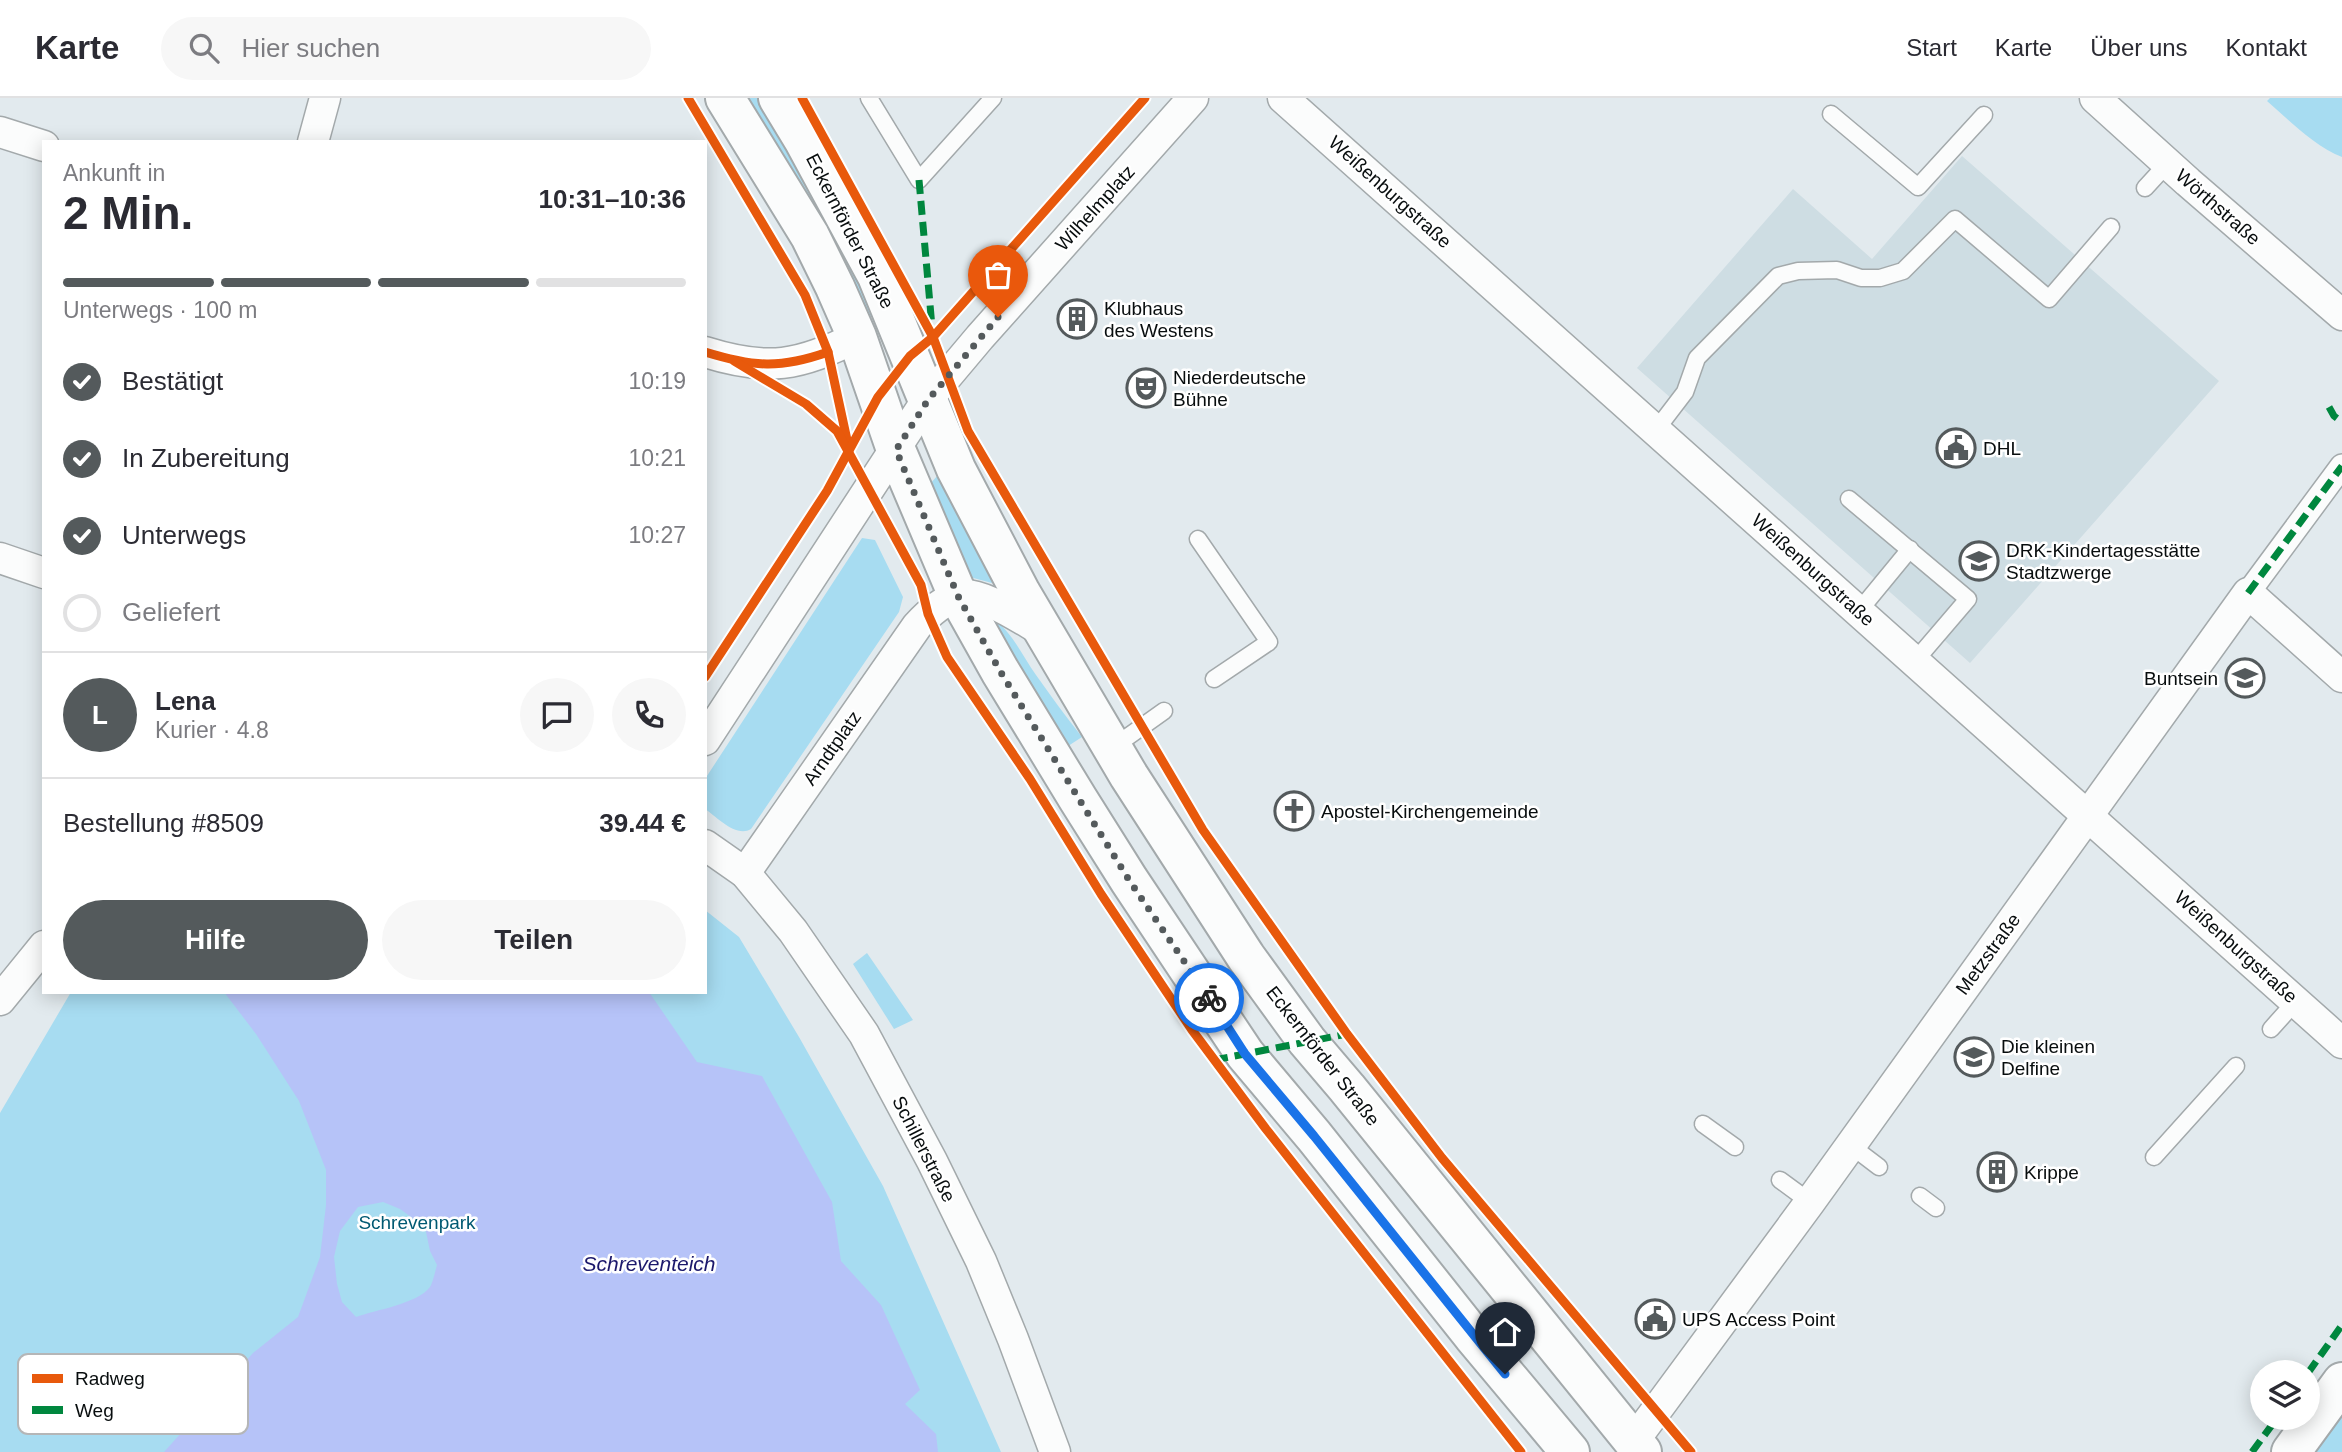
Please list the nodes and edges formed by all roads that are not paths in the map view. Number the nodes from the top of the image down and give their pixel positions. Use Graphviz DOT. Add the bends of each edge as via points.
graph roads {
  1 [pos="325,98"];
  2 [pos="725,98"];
  3 [pos="778,98"];
  4 [pos="869,98"];
  5 [pos="993,98"];
  6 [pos="1192,98"];
  7 [pos="1283,98"];
  8 [pos="2095,98"];
  9 [pos="1830,114"];
  10 [pos="1984,115"];
  11 [pos="0,132"];
  12 [pos="314,140"];
  13 [pos="42,145"];
  14 [pos="2168,163"];
  15 [pos="2145,188"];
  16 [pos="2111,227"];
  17 [pos="2342,315"];
  18 [pos="843,344"];
  19 [pos="707,353"];
  20 [pos="928,400"];
  21 [pos="1656,430"];
  22 [pos="896,450"];
  23 [pos="2342,466"];
  24 [pos="1849,499"];
  25 [pos="1198,539"];
  26 [pos="1910,550"];
  27 [pos="0,558"];
  28 [pos="42,572"];
  29 [pos="2248,593"];
  30 [pos="958,596"];
  31 [pos="1859,611"];
  32 [pos="1044,632"];
  33 [pos="1915,661"];
  34 [pos="2342,677"];
  35 [pos="1214,679"];
  36 [pos="1164,711"];
  37 [pos="707,737"];
  38 [pos="1112,748"];
  39 [pos="2088,815"];
  40 [pos="707,846"];
  41 [pos="745,873"];
  42 [pos="42,948"];
  43 [pos="0,1000"];
  44 [pos="2296,1001"];
  45 [pos="2271,1028"];
  46 [pos="2342,1043"];
  47 [pos="2236,1066"];
  48 [pos="1703,1124"];
  49 [pos="1850,1145"];
  50 [pos="1735,1146"];
  51 [pos="2154,1157"];
  52 [pos="1879,1167"];
  53 [pos="1780,1180"];
  54 [pos="1920,1196"];
  55 [pos="1810,1202"];
  56 [pos="1936,1208"];
  57 [pos="2342,1382"];
  58 [pos="1637,1447"];
  59 [pos="1055,1452"];
  60 [pos="1570,1452"];
  61 [pos="2291,1452"];
  1 -- 12 [label="street"];
  2 -- 18 [label="main road, Eckernförder Straße" via="810,236"];
  3 -- 20 [label="main road, Eckernförder Straße" via="877,276"];
  4 -- 5 [label="lane" via="919,180"];
  6 -- 20 [label="street, Wilhelmplatz"];
  7 -- 21 [label="street, Weißenburgstraße"];
  8 -- 14 [label="street, Wörthstraße"];
  9 -- 10 [label="lane" via="1918,187"];
  11 -- 13 [label="street"];
  14 -- 15 [label="lane"];
  14 -- 17 [label="street, Wörthstraße"];
  16 -- 21 [label="lane" via="2049,299 1955,219 1903,271 1880,278 1837,270 1778,276 1697,358 1685,392"];
  18 -- 19 [label="street" via="801,361 771,365"];
  18 -- 22 [label="main road, Eckernförder Straße"];
  20 -- 22 [label="street, Wilhelmplatz"];
  20 -- 32 [label="main road, Eckernförder Straße" via="956,469"];
  21 -- 31 [label="street, Weißenburgstraße"];
  22 -- 30 [label="main road, Eckernförder Straße"];
  22 -- 37 [label="street"];
  23 -- 29 [label="street, Metzstraße"];
  24 -- 26 [label="lane"];
  25 -- 35 [label="lane" via="1269,642"];
  26 -- 31 [label="lane"];
  26 -- 33 [label="lane" via="1968,599"];
  27 -- 28 [label="street"];
  29 -- 34 [label="street"];
  29 -- 39 [label="street, Metzstraße"];
  30 -- 32 [label="street" via="978,597"];
  30 -- 41 [label="street, Arndtplatz" via="917,626"];
  30 -- 60 [label="main road, Eckernförder Straße" via="1093,822 1245,1054"];
  31 -- 33 [label="street, Weißenburgstraße"];
  32 -- 38 [label="main road, Eckernförder Straße"];
  33 -- 39 [label="street, Weißenburgstraße"];
  36 -- 38 [label="lane"];
  38 -- 58 [label="main road, Eckernförder Straße" via="1246,957 1307,1041"];
  39 -- 44 [label="street, Weißenburgstraße"];
  39 -- 49 [label="street, Metzstraße"];
  40 -- 41 [label="street"];
  41 -- 59 [label="street, Schillerstraße" via="793,931 864,1034 926,1149 981,1261"];
  42 -- 43 [label="street"];
  44 -- 45 [label="lane"];
  44 -- 46 [label="street, Weißenburgstraße"];
  47 -- 51 [label="lane"];
  48 -- 50 [label="lane"];
  49 -- 52 [label="lane"];
  49 -- 55 [label="street, Metzstraße"];
  53 -- 55 [label="lane"];
  54 -- 56 [label="lane"];
  55 -- 58 [label="street, Metzstraße" via="1657,1410"];
  57 -- 61 [label="main road"];
}
